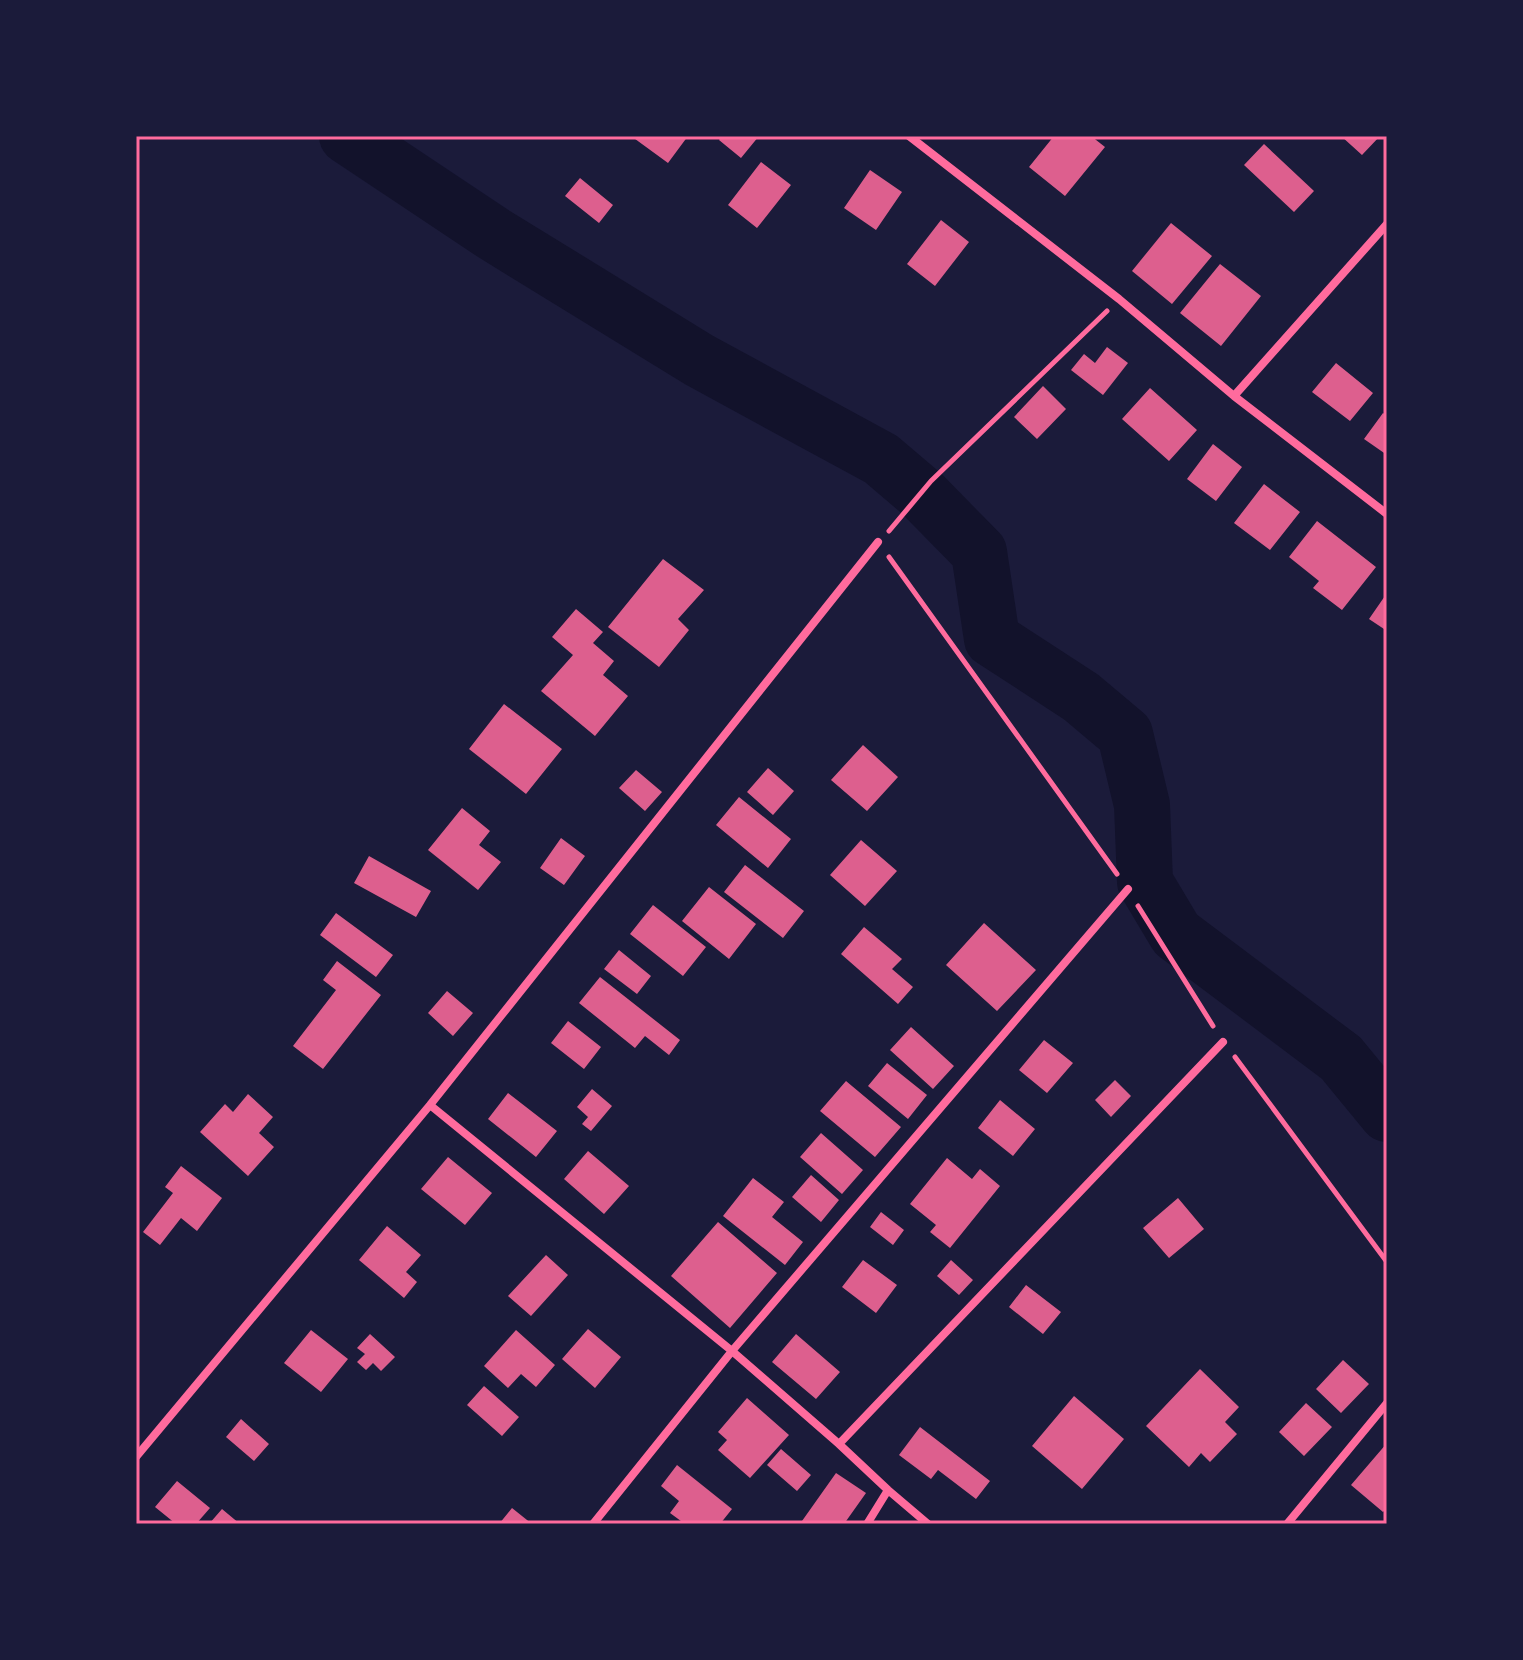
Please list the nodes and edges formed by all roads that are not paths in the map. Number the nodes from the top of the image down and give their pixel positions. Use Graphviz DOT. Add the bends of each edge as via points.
graph roads {
  1 [pos="909,136"];
  2 [pos="1387,224"];
  3 [pos="1234,396"];
  4 [pos="1387,514"];
  5 [pos="878,542"];
  6 [pos="1128,889"];
  7 [pos="1223,1042"];
  8 [pos="430,1105"];
  9 [pos="732,1351"];
  10 [pos="1387,1403"];
  11 [pos="839,1444"];
  12 [pos="136,1457"];
  13 [pos="888,1490"];
  14 [pos="593,1524"];
  15 [pos="867,1524"];
  16 [pos="928,1524"];
  17 [pos="1287,1524"];
  1 -- 3 [label="street"];
  2 -- 3 [label="street"];
  3 -- 4 [label="street"];
  5 -- 8 [label="street"];
  6 -- 9 [label="street"];
  7 -- 11 [label="street"];
  8 -- 9 [label="street"];
  8 -- 12 [label="street"];
  9 -- 11 [label="street"];
  9 -- 14 [label="street"];
  10 -- 17 [label="street"];
  11 -- 13 [label="street"];
  13 -- 15 [label="street"];
  13 -- 16 [label="street"];
}
